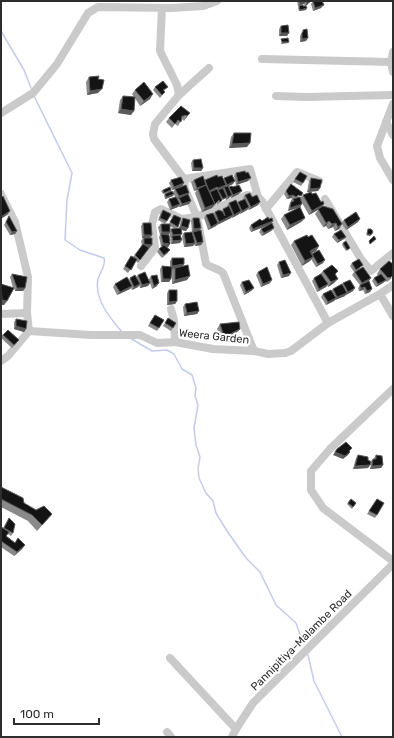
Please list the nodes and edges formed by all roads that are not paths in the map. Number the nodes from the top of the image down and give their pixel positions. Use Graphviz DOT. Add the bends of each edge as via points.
graph roads {
  1 [pos="217,1"];
  2 [pos="133,4"];
  3 [pos="167,8"];
  4 [pos="393,52"];
  5 [pos="262,59"];
  6 [pos="391,62"];
  7 [pos="209,68"];
  8 [pos="393,72"];
  9 [pos="179,95"];
  10 [pos="393,95"];
  11 [pos="276,96"];
  12 [pos="393,104"];
  13 [pos="1,113"];
  14 [pos="386,122"];
  15 [pos="393,135"];
  16 [pos="184,179"];
  17 [pos="393,180"];
  18 [pos="319,181"];
  19 [pos="1,194"];
  20 [pos="258,197"];
  21 [pos="325,199"];
  22 [pos="266,209"];
  23 [pos="197,217"];
  24 [pos="393,253"];
  25 [pos="141,266"];
  26 [pos="393,285"];
  27 [pos="380,294"];
  28 [pos="171,309"];
  29 [pos="1,314"];
  30 [pos="28,314"];
  31 [pos="393,316"];
  32 [pos="328,323"];
  33 [pos="29,331"];
  34 [pos="175,342"];
  35 [pos="254,351"];
  36 [pos="1,360"];
  37 [pos="393,389"];
  38 [pos="393,561"];
  39 [pos="393,564"];
  40 [pos="170,658"];
  41 [pos="236,729"];
  42 [pos="232,737"];
  1 -- 3 [label="street" via="203,6"];
  2 -- 3 [label="street"];
  2 -- 13 [label="street" via="98,8 88,13 57,64 33,94"];
  3 -- 9 [label="street" via="160,51"];
  4 -- 6 [label="street"];
  5 -- 6 [label="street"];
  6 -- 8 [label="street"];
  7 -- 9 [label="street"];
  9 -- 16 [label="street" via="155,124 153,134"];
  10 -- 11 [label="street"];
  12 -- 14 [label="street"];
  14 -- 15 [label="street"];
  14 -- 17 [label="street" via="377,150"];
  16 -- 20 [label="street" via="250,169"];
  16 -- 23 [label="street" via="185,189"];
  18 -- 22 [label="street" via="297,172"];
  19 -- 30 [label="street" via="15,222 28,277"];
  20 -- 22 [label="street"];
  20 -- 23 [label="street" via="247,195"];
  21 -- 24 [label="street" via="371,271"];
  22 -- 32 [label="street"];
  23 -- 25 [label="street" via="182,219 161,209 155,212 152,224 154,248"];
  23 -- 35 [label="street" via="206,264 223,273"];
  26 -- 27 [label="street, Weera Garden"];
  27 -- 31 [label="street"];
  27 -- 32 [label="street, Weera Garden"];
  28 -- 34 [label="street"];
  29 -- 30 [label="street"];
  30 -- 33 [label="street"];
  32 -- 35 [label="street, Weera Garden" via="291,351 268,354"];
  33 -- 34 [label="street, Weera Garden" via="140,335 157,343"];
  33 -- 36 [label="street" via="8,356"];
  34 -- 35 [label="street, Weera Garden" via="212,349"];
  37 -- 38 [label="street" via="330,449 311,471 312,490 323,508"];
  39 -- 41 [label="street, Pannipitiya-Malambe Road" via="253,703"];
  40 -- 41 [label="street"];
  41 -- 42 [label="street, Pannipitiya-Malambe Road"];
}
